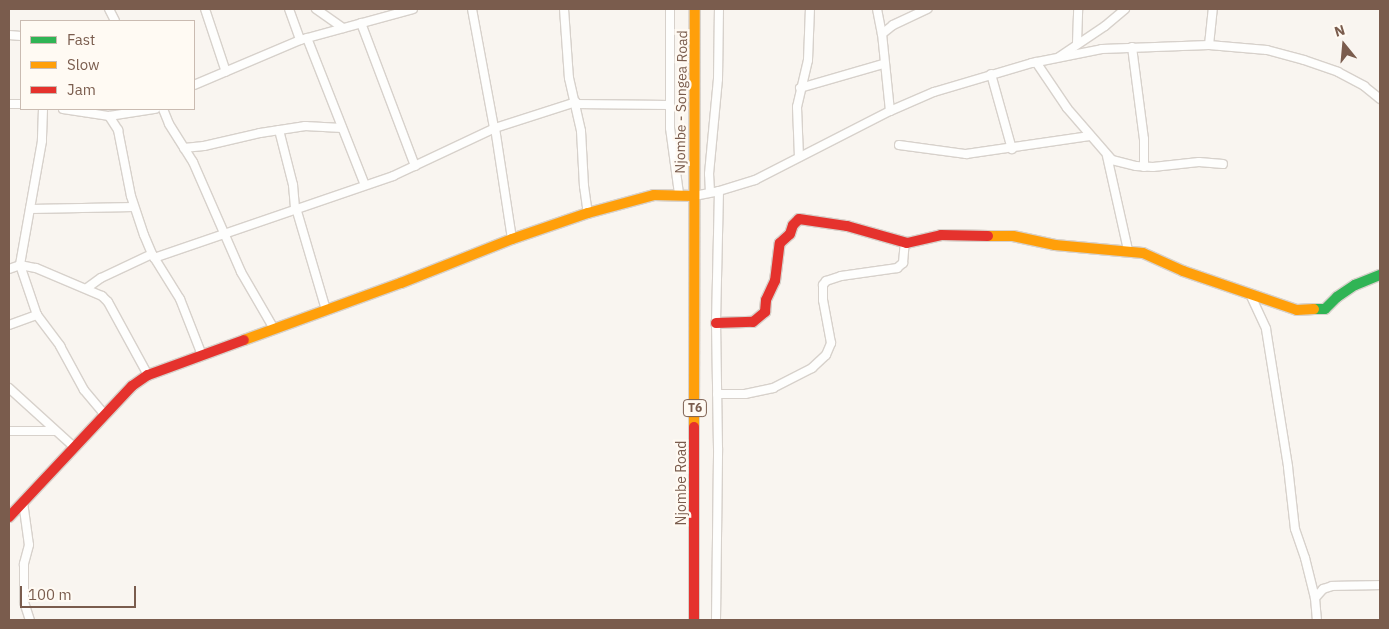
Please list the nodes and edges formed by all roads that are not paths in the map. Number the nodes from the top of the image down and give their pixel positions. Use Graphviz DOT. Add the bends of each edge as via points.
graph roads {
  1 [pos="206,9"];
  2 [pos="289,9"];
  3 [pos="316,9"];
  4 [pos="413,9"];
  5 [pos="472,9"];
  6 [pos="564,9"];
  7 [pos="670,9"];
  8 [pos="695,9"];
  9 [pos="719,9"];
  10 [pos="810,9"];
  11 [pos="877,9"];
  12 [pos="927,9"];
  13 [pos="1078,9"];
  14 [pos="1125,9"];
  15 [pos="1213,9"];
  16 [pos="361,24"];
  17 [pos="343,28"];
  18 [pos="882,34"];
  19 [pos="304,39"];
  20 [pos="1077,43"];
  21 [pos="1209,45"];
  22 [pos="1132,47"];
  23 [pos="1057,58"];
  24 [pos="1036,62"];
  25 [pos="883,64"];
  26 [pos="226,72"];
  27 [pos="991,74"];
  28 [pos="195,85"];
  29 [pos="800,88"];
  30 [pos="1380,99"];
  31 [pos="576,103"];
  32 [pos="669,105"];
  33 [pos="43,110"];
  34 [pos="70,110"];
  35 [pos="148,110"];
  36 [pos="164,110"];
  37 [pos="890,111"];
  38 [pos="109,116"];
  39 [pos="342,128"];
  40 [pos="494,128"];
  41 [pos="278,130"];
  42 [pos="1090,136"];
  43 [pos="899,145"];
  44 [pos="184,148"];
  45 [pos="1012,149"];
  46 [pos="1107,156"];
  47 [pos="799,157"];
  48 [pos="1223,164"];
  49 [pos="415,166"];
  50 [pos="1144,166"];
  51 [pos="365,185"];
  52 [pos="719,191"];
  53 [pos="710,192"];
  54 [pos="679,194"];
  55 [pos="694,196"];
  56 [pos="134,207"];
  57 [pos="30,209"];
  58 [pos="296,209"];
  59 [pos="588,213"];
  60 [pos="224,233"];
  61 [pos="512,239"];
  62 [pos="905,242"];
  63 [pos="1128,250"];
  64 [pos="153,256"];
  65 [pos="20,265"];
  66 [pos="9,269"];
  67 [pos="1380,275"];
  68 [pos="87,288"];
  69 [pos="1250,294"];
  70 [pos="326,310"];
  71 [pos="36,315"];
  72 [pos="716,323"];
  73 [pos="9,325"];
  74 [pos="274,328"];
  75 [pos="202,355"];
  76 [pos="148,376"];
  77 [pos="9,388"];
  78 [pos="717,394"];
  79 [pos="105,415"];
  80 [pos="9,431"];
  81 [pos="55,431"];
  82 [pos="74,447"];
  83 [pos="23,502"];
  84 [pos="9,517"];
  85 [pos="1380,585"];
  86 [pos="1316,598"];
  87 [pos="30,620"];
  88 [pos="694,620"];
  89 [pos="716,620"];
  90 [pos="1317,620"];
  1 -- 26 [label="street"];
  2 -- 19 [label="street"];
  3 -- 17 [label="street"];
  4 -- 16 [label="street"];
  5 -- 40 [label="street"];
  6 -- 31 [label="street" via="567,65"];
  7 -- 32 [label="street"];
  8 -- 55 [label="main road, Njombe - Songea Road / T6"];
  9 -- 53 [label="street"];
  10 -- 29 [label="street" via="808,60"];
  11 -- 18 [label="street"];
  12 -- 18 [label="street" via="893,25"];
  13 -- 20 [label="street"];
  14 -- 20 [label="street"];
  15 -- 21 [label="street"];
  16 -- 17 [label="street"];
  16 -- 49 [label="street"];
  17 -- 19 [label="street"];
  18 -- 25 [label="street"];
  19 -- 26 [label="street"];
  19 -- 39 [label="street"];
  20 -- 23 [label="street"];
  21 -- 22 [label="street"];
  21 -- 30 [label="street" via="1267,50 1304,60 1338,72"];
  22 -- 23 [label="street"];
  22 -- 50 [label="street" via="1144,139"];
  23 -- 24 [label="street"];
  24 -- 27 [label="street"];
  24 -- 42 [label="street"];
  25 -- 29 [label="street"];
  25 -- 37 [label="street"];
  26 -- 28 [label="street"];
  27 -- 37 [label="street" via="934,92"];
  27 -- 45 [label="street"];
  29 -- 47 [label="street" via="797,107"];
  31 -- 32 [label="street"];
  31 -- 40 [label="street"];
  31 -- 59 [label="street" via="582,131"];
  32 -- 54 [label="street"];
  33 -- 57 [label="street" via="42,141"];
  34 -- 38 [label="street"];
  35 -- 38 [label="street"];
  36 -- 44 [label="street"];
  37 -- 47 [label="street"];
  38 -- 56 [label="street" via="118,130"];
  39 -- 41 [label="street" via="306,126"];
  39 -- 51 [label="street"];
  40 -- 49 [label="street"];
  40 -- 61 [label="street"];
  41 -- 44 [label="street"];
  41 -- 58 [label="street"];
  42 -- 45 [label="street"];
  42 -- 46 [label="street"];
  43 -- 45 [label="street" via="966,154"];
  44 -- 60 [label="street"];
  46 -- 50 [label="street" via="1123,164"];
  46 -- 63 [label="street"];
  47 -- 52 [label="street" via="755,180"];
  48 -- 50 [label="street" via="1199,162"];
  49 -- 51 [label="street"];
  51 -- 58 [label="street"];
  52 -- 53 [label="street"];
  52 -- 72 [label="street"];
  53 -- 55 [label="street"];
  54 -- 55 [label="main road"];
  54 -- 59 [label="main road" via="654,195"];
  55 -- 88 [label="main road, Njombe Road / T6"];
  56 -- 57 [label="street"];
  56 -- 64 [label="street"];
  57 -- 65 [label="street"];
  58 -- 60 [label="street"];
  58 -- 70 [label="street"];
  59 -- 61 [label="main road"];
  60 -- 64 [label="street"];
  60 -- 74 [label="street" via="241,272"];
  61 -- 70 [label="main road"];
  62 -- 63 [label="main road" via="941,235 1014,236 1055,245"];
  62 -- 72 [label="main road" via="847,226 797,220 790,234 780,243 775,281 766,300 765,312 753,322"];
  62 -- 78 [label="street" via="903,263 897,268 841,276 823,285 831,343 826,354 812,368 764,390"];
  63 -- 69 [label="main road"];
  64 -- 68 [label="street" via="100,278"];
  64 -- 75 [label="street" via="180,299"];
  65 -- 66 [label="street"];
  65 -- 68 [label="street"];
  65 -- 71 [label="street"];
  67 -- 69 [label="main road" via="1355,285 1322,309 1297,310"];
  68 -- 76 [label="street" via="108,302"];
  69 -- 86 [label="street" via="1266,329 1295,529"];
  70 -- 74 [label="main road"];
  71 -- 73 [label="street"];
  71 -- 79 [label="street" via="60,346 84,390"];
  72 -- 78 [label="street"];
  74 -- 75 [label="main road"];
  75 -- 76 [label="main road"];
  76 -- 79 [label="main road" via="132,386"];
  77 -- 81 [label="street"];
  78 -- 89 [label="street"];
  79 -- 82 [label="main road"];
  80 -- 81 [label="street"];
  81 -- 82 [label="street"];
  82 -- 83 [label="main road"];
  83 -- 84 [label="main road"];
  83 -- 87 [label="street" via="29,545 24,564 24,602"];
  85 -- 86 [label="street" via="1332,586 1323,589"];
  86 -- 90 [label="street"];
}
